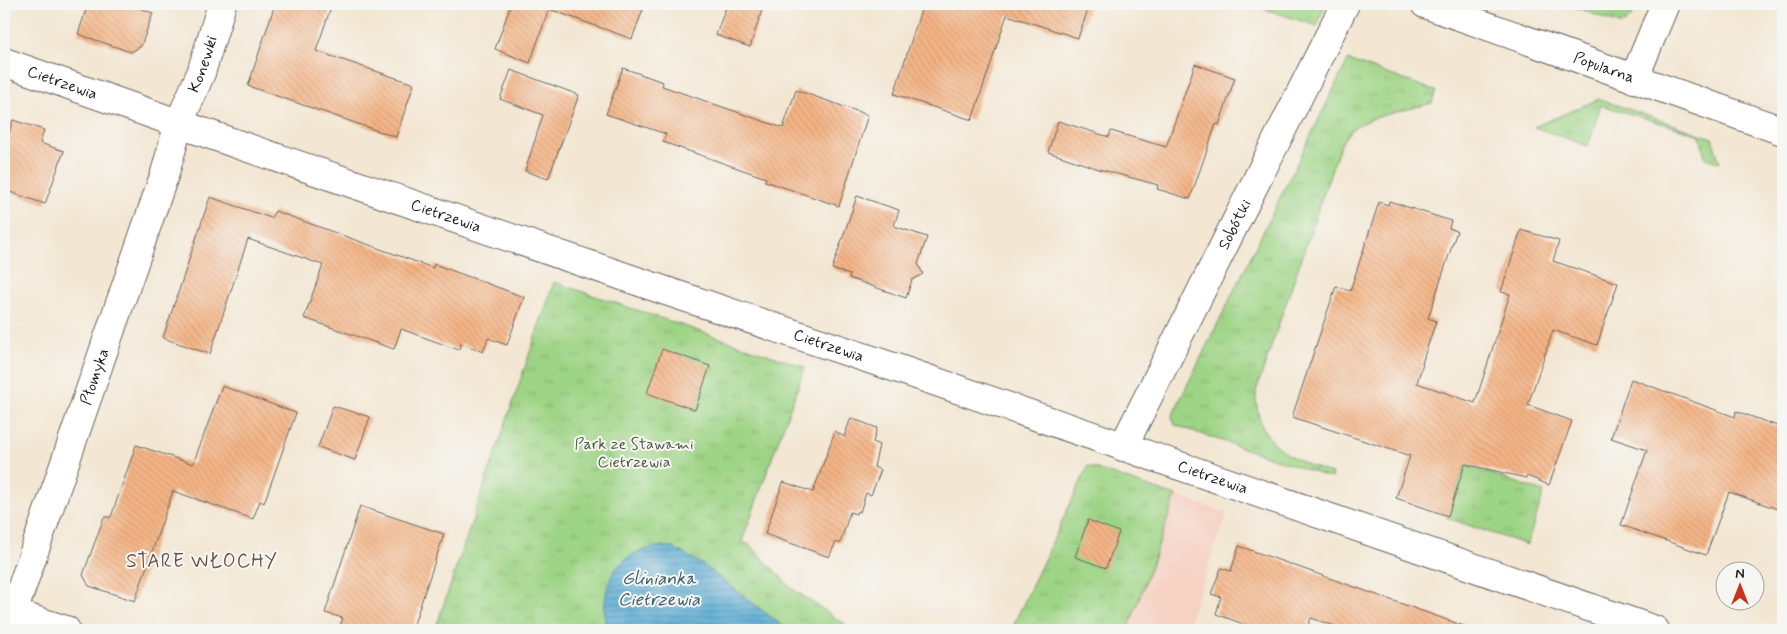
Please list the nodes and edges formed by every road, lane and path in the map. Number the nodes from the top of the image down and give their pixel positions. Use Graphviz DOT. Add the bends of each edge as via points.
graph roads {
  1 [pos="222,4"];
  2 [pos="1345,4"];
  3 [pos="1425,4"];
  4 [pos="1665,4"];
  5 [pos="4,62"];
  6 [pos="1634,79"];
  7 [pos="179,123"];
  8 [pos="1783,132"];
  9 [pos="1123,447"];
  10 [pos="8,618"];
  11 [pos="66,630"];
  12 [pos="1655,630"];
  1 -- 7 [label="street, Konewki" via="201,73"];
  2 -- 9 [label="street, Sobótki"];
  3 -- 6 [label="street, Popularna"];
  4 -- 6 [label="street"];
  5 -- 7 [label="street, Cietrzewia"];
  6 -- 8 [label="street, Popularna"];
  7 -- 9 [label="street, Cietrzewia"];
  7 -- 10 [label="street, Płomyka" via="162,182"];
  9 -- 12 [label="street, Cietrzewia"];
  10 -- 11 [label="street"];
}
